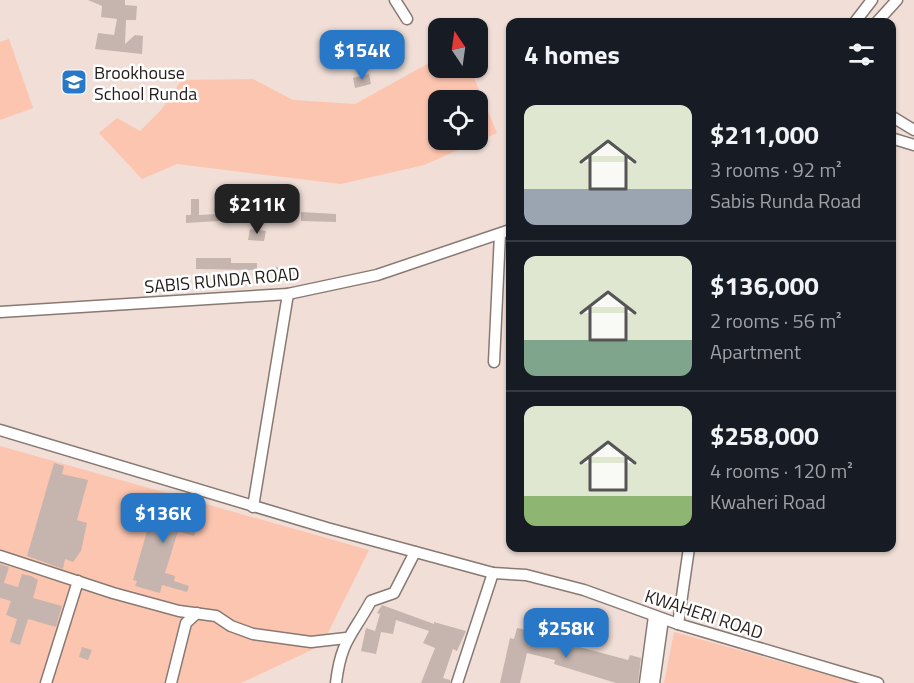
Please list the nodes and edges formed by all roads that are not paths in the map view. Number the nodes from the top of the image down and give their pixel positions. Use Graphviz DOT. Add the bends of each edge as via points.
graph roads {
  1 [pos="395,0"];
  2 [pos="872,0"];
  3 [pos="897,0"];
  4 [pos="858,18"];
  5 [pos="881,18"];
  6 [pos="407,19"];
  7 [pos="896,119"];
  8 [pos="914,130"];
  9 [pos="896,140"];
  10 [pos="914,146"];
  11 [pos="505,232"];
  12 [pos="288,294"];
  13 [pos="0,312"];
  14 [pos="494,362"];
  15 [pos="0,430"];
  16 [pos="253,507"];
  17 [pos="415,552"];
  18 [pos="688,552"];
  19 [pos="0,556"];
  20 [pos="493,573"];
  21 [pos="78,581"];
  22 [pos="179,611"];
  23 [pos="197,613"];
  24 [pos="659,618"];
  25 [pos="678,624"];
  26 [pos="184,629"];
  27 [pos="346,638"];
  28 [pos="46,683"];
  29 [pos="171,683"];
  30 [pos="336,683"];
  31 [pos="458,683"];
  32 [pos="645,683"];
  33 [pos="654,683"];
  34 [pos="878,683"];
  1 -- 6 [label="street"];
  2 -- 4 [label="street"];
  3 -- 5 [label="street"];
  7 -- 8 [label="street"];
  9 -- 10 [label="street"];
  11 -- 12 [label="street, SABIS RUNDA ROAD" via="377,275"];
  11 -- 14 [label="street"];
  12 -- 13 [label="street, SABIS RUNDA ROAD"];
  12 -- 16 [label="street"];
  15 -- 16 [label="street, KWAHERI ROAD"];
  16 -- 17 [label="street, KWAHERI ROAD"];
  17 -- 20 [label="street, KWAHERI ROAD"];
  17 -- 27 [label="street" via="398,588 390,596 371,601"];
  18 -- 25 [label="street"];
  19 -- 21 [label="street"];
  20 -- 24 [label="street, KWAHERI ROAD" via="526,575 584,590"];
  20 -- 31 [label="street"];
  21 -- 22 [label="street"];
  21 -- 28 [label="street"];
  22 -- 23 [label="street"];
  22 -- 26 [label="street"];
  23 -- 26 [label="street" via="189,618"];
  23 -- 27 [label="street" via="216,616 254,634 311,642"];
  24 -- 25 [label="street, KWAHERI ROAD"];
  24 -- 32 [label="street"];
  24 -- 33 [label="street"];
  25 -- 34 [label="street, KWAHERI ROAD"];
  26 -- 29 [label="street"];
  27 -- 30 [label="street"];
}
